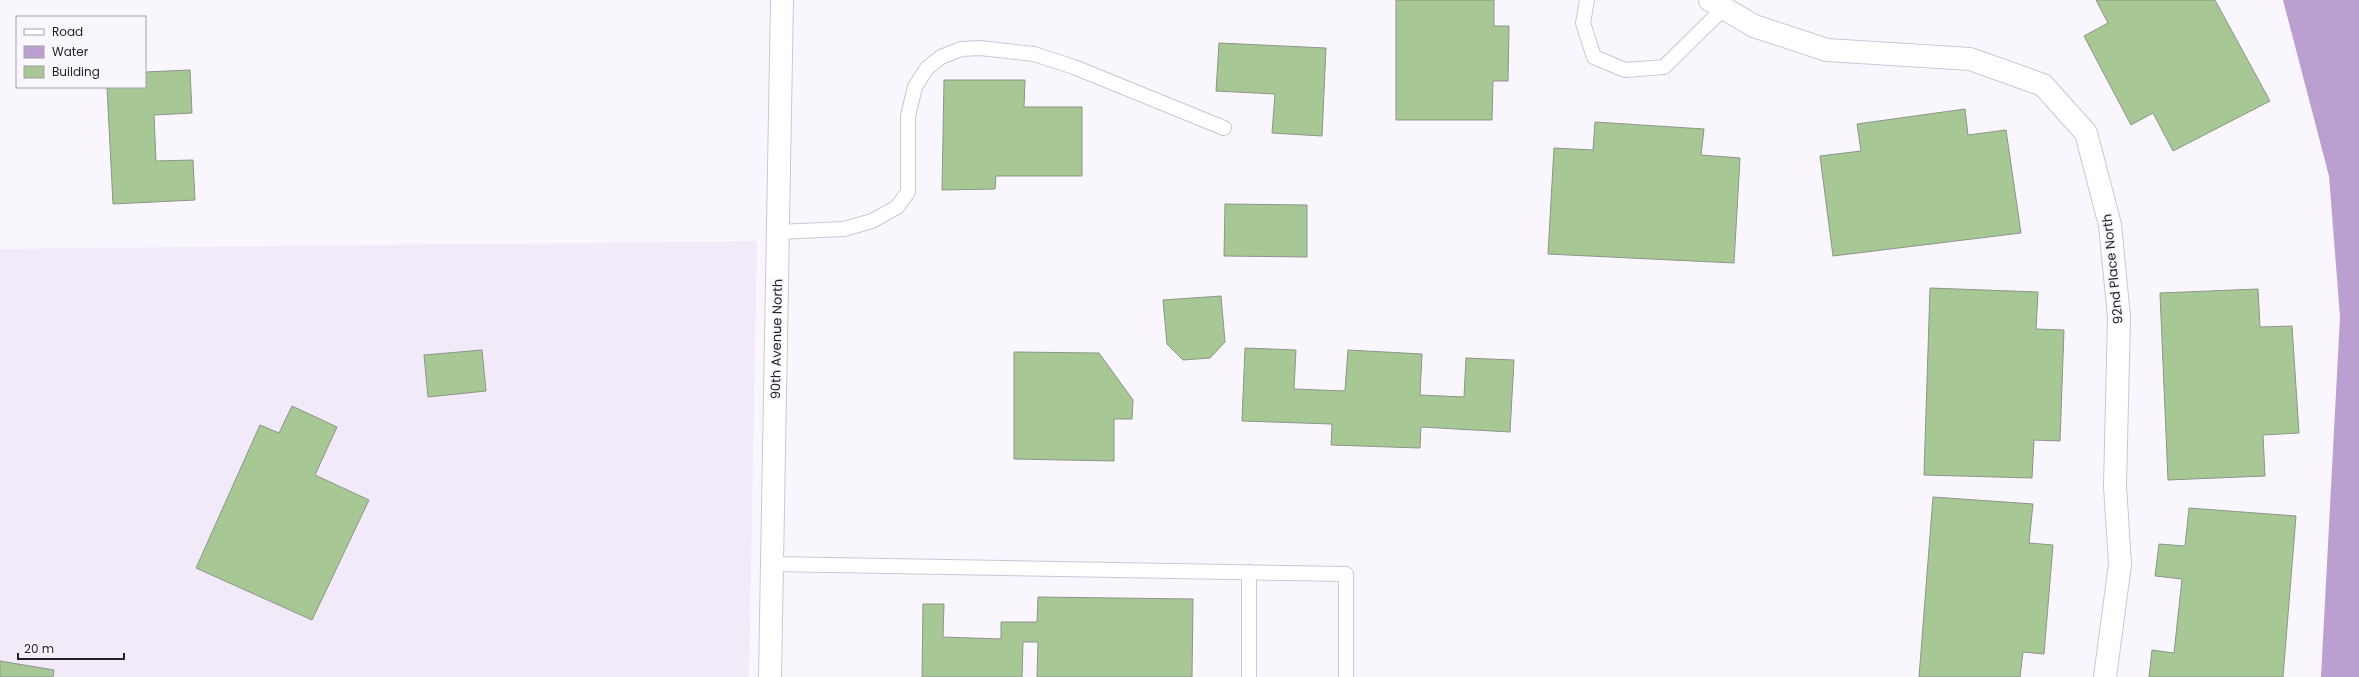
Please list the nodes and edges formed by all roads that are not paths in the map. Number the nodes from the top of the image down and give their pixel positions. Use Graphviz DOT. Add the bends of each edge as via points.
graph roads {
  1 [pos="782,0"];
  2 [pos="1587,0"];
  3 [pos="1716,4"];
  4 [pos="1224,128"];
  5 [pos="778,232"];
  6 [pos="772,564"];
  7 [pos="1250,572"];
  8 [pos="770,677"];
  9 [pos="1250,677"];
  10 [pos="1346,677"];
  11 [pos="2105,677"];
  1 -- 5 [label="street, 90th Avenue North"];
  2 -- 3 [label="lane" via="1584,23 1594,56 1624,70 1664,67"];
  3 -- 11 [label="street, 92nd Place North" via="1754,26 1827,50 1970,59 2043,85 2086,133 2110,225 2119,317 2115,486 2120,564"];
  4 -- 5 [label="lane" via="1074,67 1034,54 1000,49 961,49 941,57 927,68 915,87 908,116 908,192 897,207 872,221 844,229"];
  5 -- 6 [label="street, 90th Avenue North"];
  6 -- 7 [label="lane"];
  6 -- 8 [label="street, 90th Avenue North"];
  7 -- 9 [label="lane"];
  7 -- 10 [label="lane" via="1346,574"];
}
